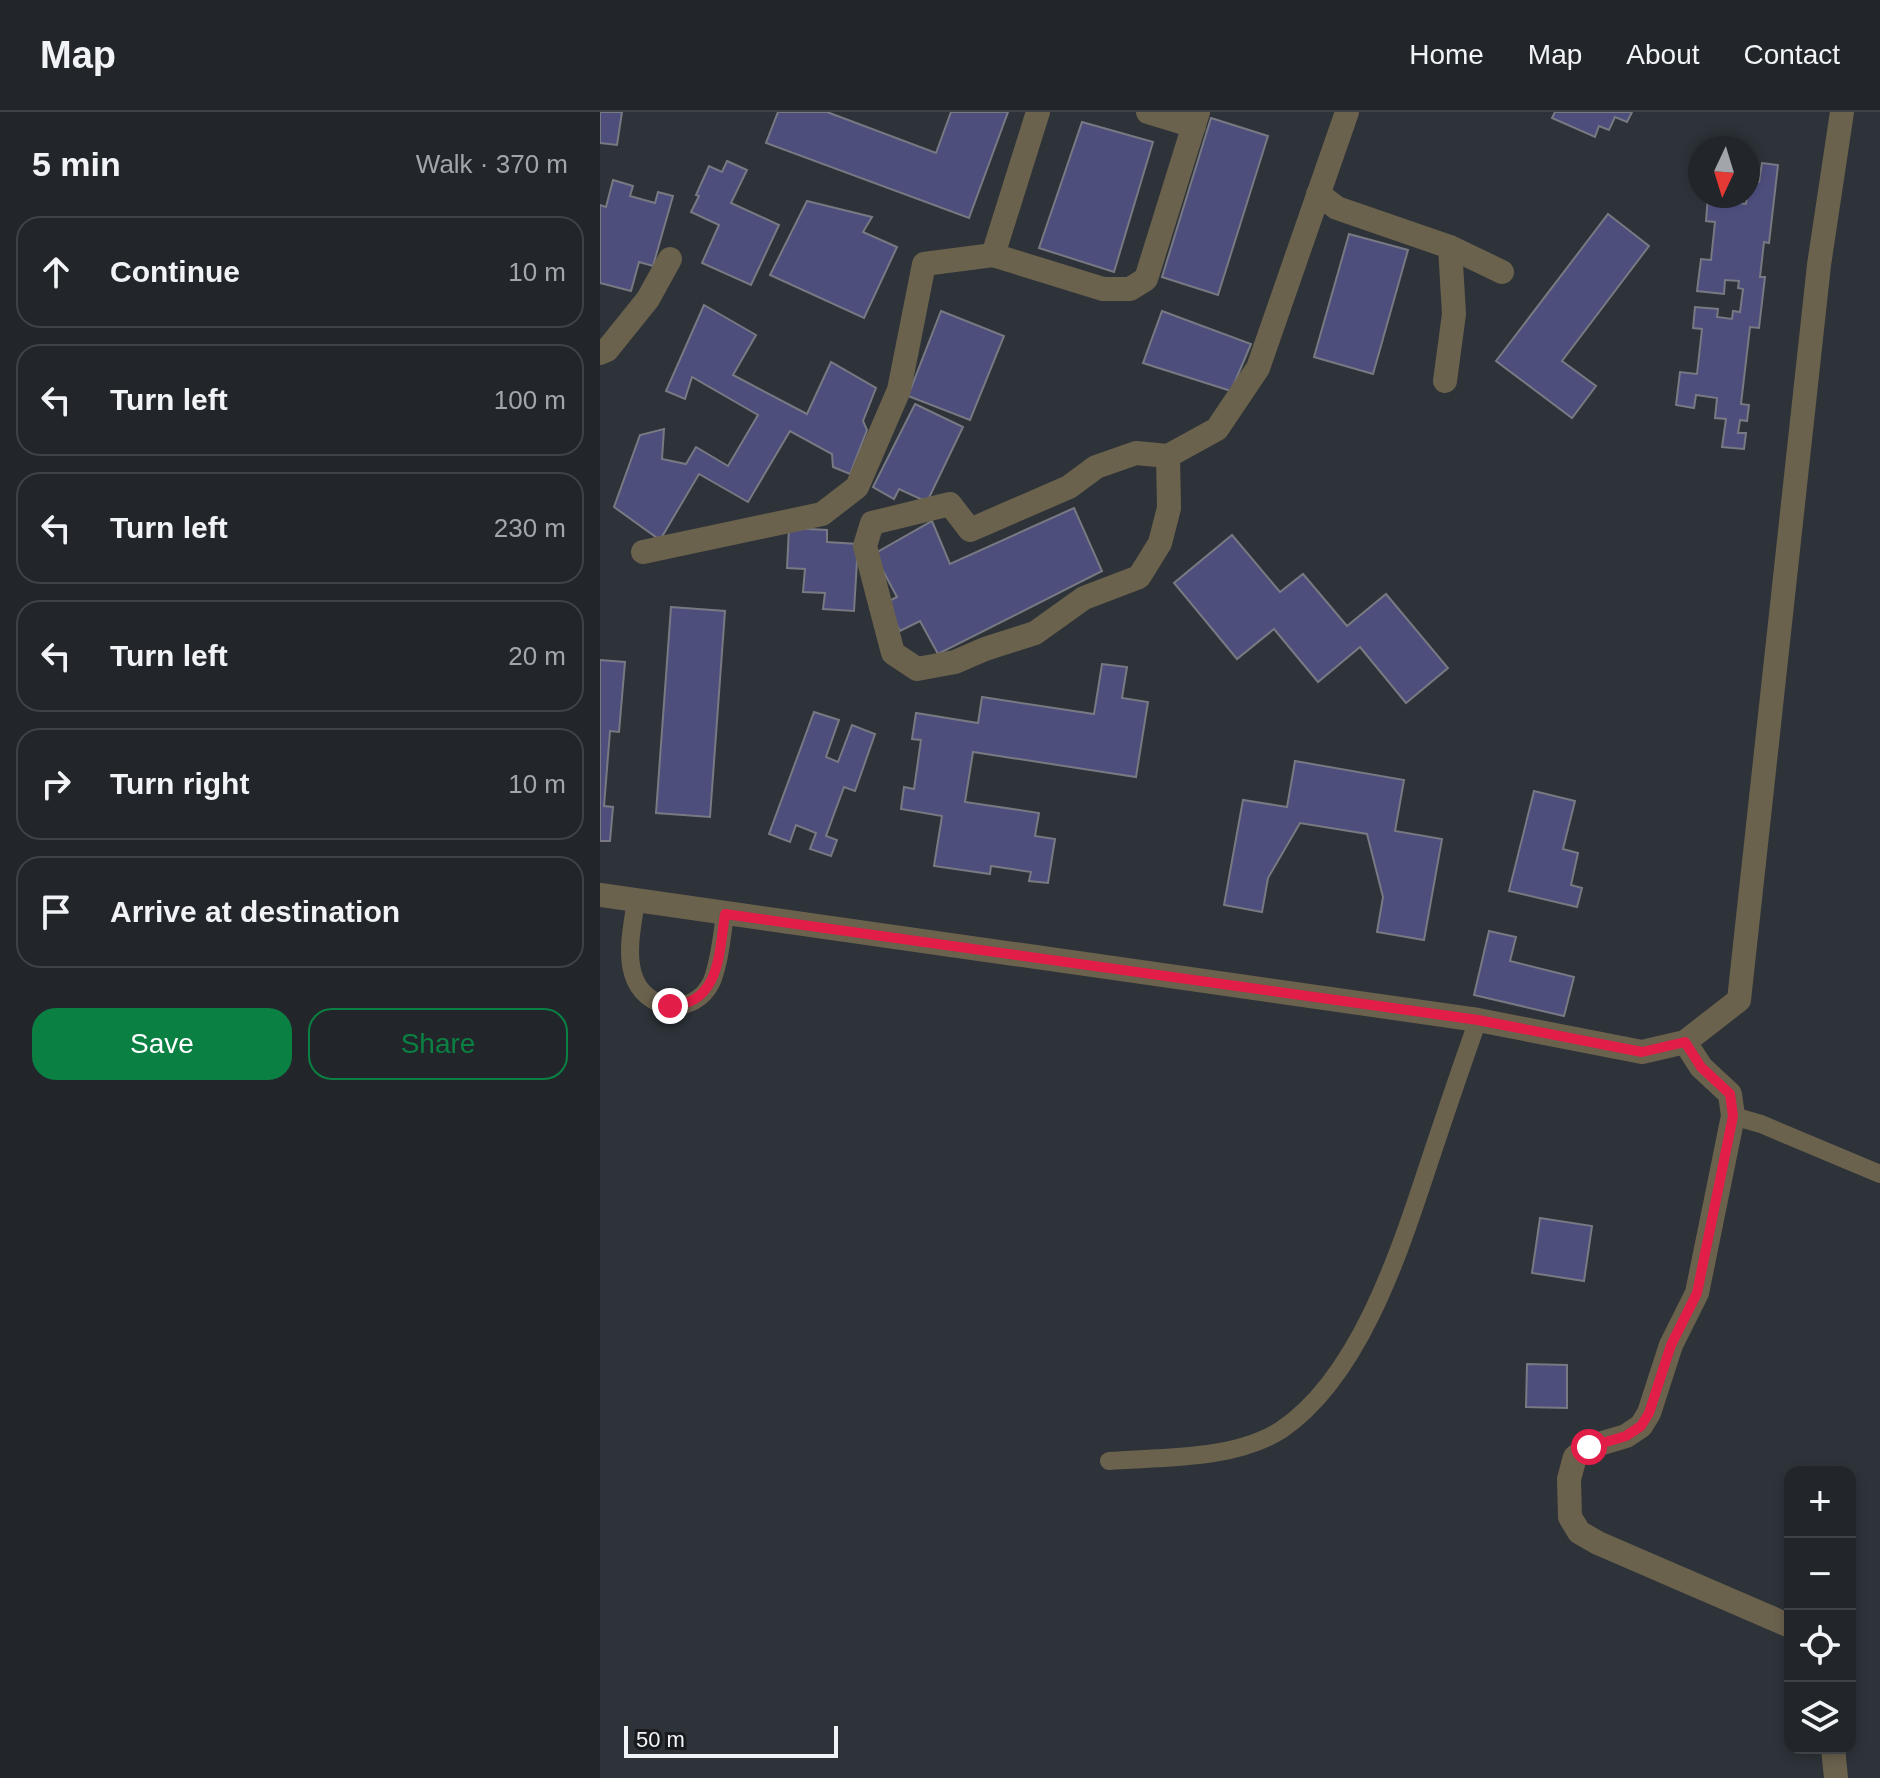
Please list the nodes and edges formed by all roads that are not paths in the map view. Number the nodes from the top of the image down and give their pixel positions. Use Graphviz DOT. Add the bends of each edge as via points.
graph roads {
  1 [pos="1038,112"];
  2 [pos="1148,112"];
  3 [pos="1347,112"];
  4 [pos="1842,112"];
  5 [pos="1196,119"];
  6 [pos="1318,194"];
  7 [pos="1450,247"];
  8 [pos="993,255"];
  9 [pos="670,259"];
  10 [pos="1502,272"];
  11 [pos="600,353"];
  12 [pos="1445,381"];
  13 [pos="1168,456"];
  14 [pos="643,552"];
  15 [pos="600,895"];
  16 [pos="636,900"];
  17 [pos="725,914"];
  18 [pos="1478,1020"];
  19 [pos="1685,1042"];
  20 [pos="1733,1116"];
  21 [pos="1880,1174"];
  22 [pos="1109,1461"];
  23 [pos="1784,1623"];
  24 [pos="1834,1754"];
  25 [pos="1836,1778"];
  1 -- 8 [label="street"];
  2 -- 5 [label="street"];
  3 -- 6 [label="street"];
  4 -- 19 [label="street" via="1819,265 1739,1000"];
  5 -- 8 [label="street" via="1146,279 1130,289 1103,289"];
  6 -- 7 [label="street" via="1337,208"];
  6 -- 13 [label="street" via="1258,368 1217,429"];
  7 -- 10 [label="street"];
  7 -- 12 [label="street" via="1454,314"];
  8 -- 14 [label="street" via="924,264 899,390 857,487 822,514"];
  9 -- 11 [label="street" via="648,299"];
  13 -- 13 [label="street" via="1169,508 1160,543 1139,577 1084,598 1035,633 955,662 917,669 893,653 865,546 872,523 950,504 970,530 1069,487 1096,467 1136,453"];
  15 -- 16 [label="street"];
  16 -- 17 [label="street"];
  16 -- 17 [label="lane" via="633,973 641,991 670,1006 700,999 711,982"];
  17 -- 18 [label="street"];
  18 -- 19 [label="street" via="1642,1052"];
  18 -- 22 [label="lane" via="1398,1255 1358,1339 1316,1401 1279,1431 1223,1453"];
  19 -- 20 [label="street" via="1701,1067 1730,1094"];
  20 -- 21 [label="lane"];
  20 -- 23 [label="street" via="1697,1293 1671,1345 1649,1413 1626,1436 1575,1457 1569,1479 1570,1517 1579,1532 1598,1543"];
  24 -- 25 [label="street"];
}
